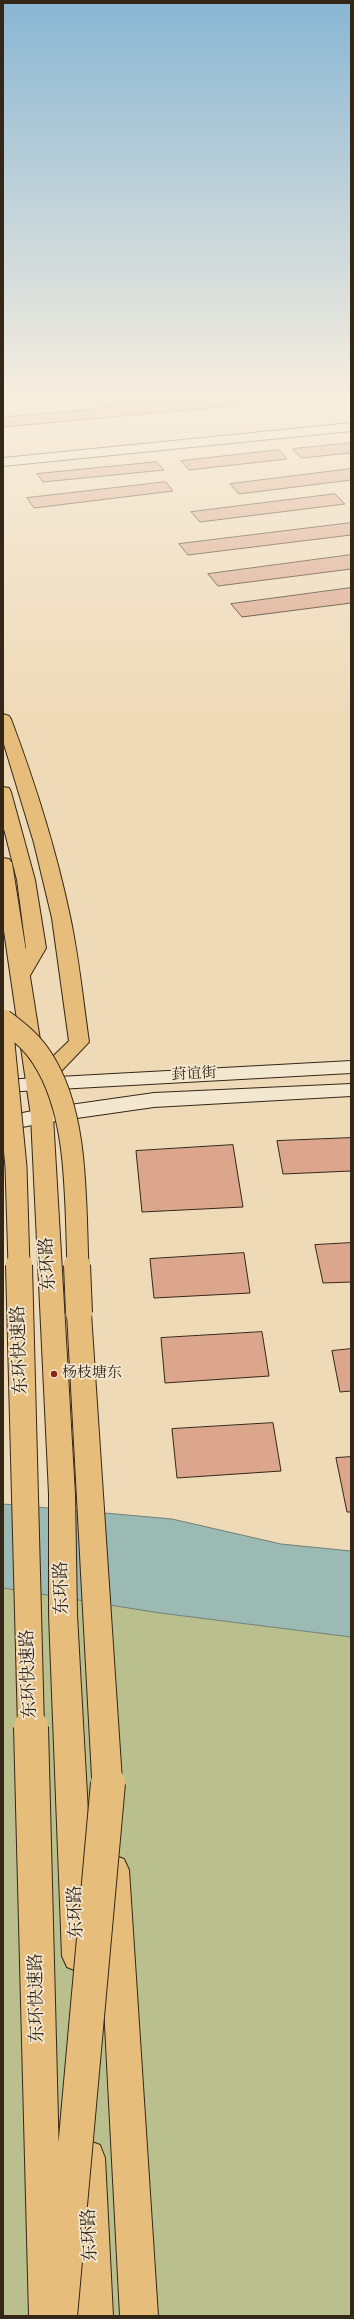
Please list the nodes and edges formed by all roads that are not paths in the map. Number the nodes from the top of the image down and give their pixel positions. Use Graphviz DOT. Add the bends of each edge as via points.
graph roads {
  1 [pos="3,719"];
  2 [pos="3,792"];
  3 [pos="3,863"];
  4 [pos="21,975"];
  5 [pos="3,1020"];
  6 [pos="3,1033"];
  7 [pos="351,1067"];
  8 [pos="37,1084"];
  9 [pos="3,1086"];
  10 [pos="351,1090"];
  11 [pos="42,1116"];
  12 [pos="3,1124"];
  13 [pos="108,1783"];
  14 [pos="46,2316"];
  15 [pos="60,2316"];
  16 [pos="94,2316"];
  17 [pos="140,2316"];
  1 -- 8 [label="main road" via="37,824 60,917 80,1042"];
  2 -- 4 [label="main road" via="26,880 36,948"];
  3 -- 4 [label="main road, 东环路"];
  4 -- 8 [label="main road, 东环路"];
  5 -- 13 [label="main road, bridge" via="30,1041 49,1068 57,1084 69,1123"];
  6 -- 14 [label="main road, 东环快速路, bridge" via="16,1167"];
  7 -- 8 [label="main road, 葑谊街"];
  8 -- 9 [label="main road, 葑谊街"];
  8 -- 11 [label="main road, 东环路"];
  10 -- 11 [label="main road, 葑谊街" via="154,1100"];
  11 -- 12 [label="main road, 葑谊街"];
  11 -- 16 [label="main road, 东环路" via="62,1494 63,1615 70,1721"];
  13 -- 15 [label="main road, bridge"];
  13 -- 17 [label="main road, bridge"];
}
